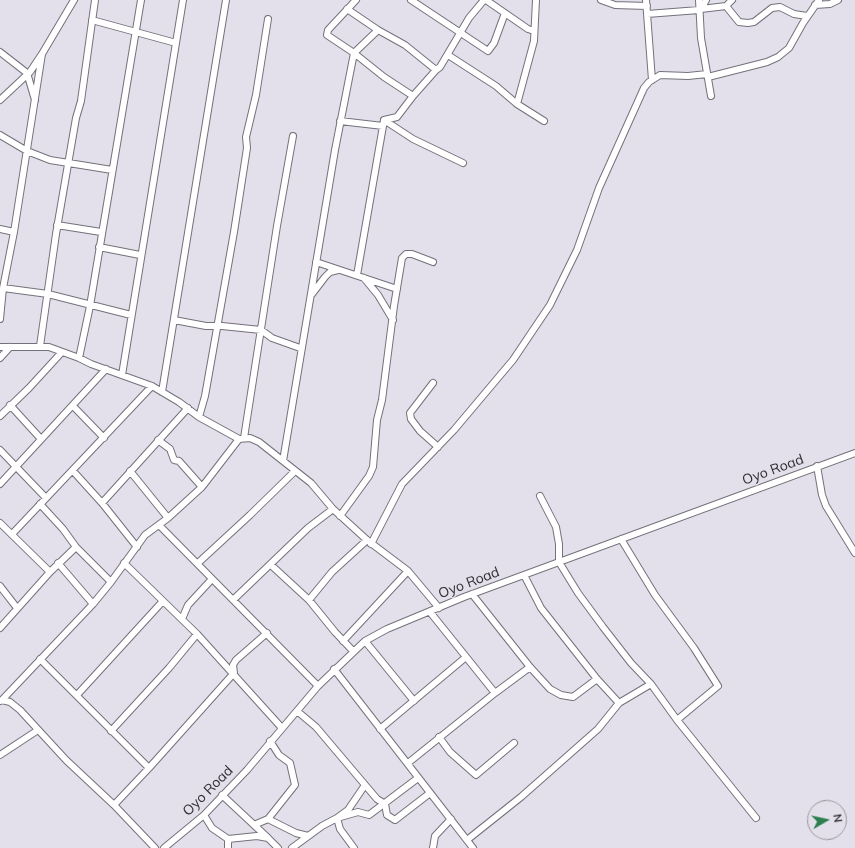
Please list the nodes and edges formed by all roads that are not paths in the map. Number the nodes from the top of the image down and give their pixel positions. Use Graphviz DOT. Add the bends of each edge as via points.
graph roads {
  1 [pos="74,0"];
  2 [pos="95,0"];
  3 [pos="141,0"];
  4 [pos="183,0"];
  5 [pos="226,0"];
  6 [pos="356,0"];
  7 [pos="411,0"];
  8 [pos="485,0"];
  9 [pos="536,0"];
  10 [pos="601,0"];
  11 [pos="698,0"];
  12 [pos="706,0"];
  13 [pos="732,0"];
  14 [pos="838,0"];
  15 [pos="817,2"];
  16 [pos="647,3"];
  17 [pos="726,6"];
  18 [pos="347,9"];
  19 [pos="700,10"];
  20 [pos="505,14"];
  21 [pos="647,14"];
  22 [pos="807,16"];
  23 [pos="268,19"];
  24 [pos="92,20"];
  25 [pos="134,30"];
  26 [pos="378,30"];
  27 [pos="534,31"];
  28 [pos="461,33"];
  29 [pos="176,43"];
  30 [pos="0,52"];
  31 [pos="354,52"];
  32 [pos="42,54"];
  33 [pos="448,55"];
  34 [pos="436,70"];
  35 [pos="27,73"];
  36 [pos="707,75"];
  37 [pos="652,80"];
  38 [pos="413,96"];
  39 [pos="711,96"];
  40 [pos="0,100"];
  41 [pos="35,102"];
  42 [pos="517,104"];
  43 [pos="340,121"];
  44 [pos="544,121"];
  45 [pos="384,123"];
  46 [pos="0,135"];
  47 [pos="293,136"];
  48 [pos="26,152"];
  49 [pos="68,163"];
  50 [pos="463,163"];
  51 [pos="112,170"];
  52 [pos="57,225"];
  53 [pos="0,229"];
  54 [pos="14,232"];
  55 [pos="101,232"];
  56 [pos="99,247"];
  57 [pos="140,255"];
  58 [pos="316,262"];
  59 [pos="433,262"];
  60 [pos="338,270"];
  61 [pos="357,275"];
  62 [pos="364,278"];
  63 [pos="3,288"];
  64 [pos="397,289"];
  65 [pos="48,294"];
  66 [pos="310,297"];
  67 [pos="90,306"];
  68 [pos="131,315"];
  69 [pos="0,319"];
  70 [pos="174,320"];
  71 [pos="393,320"];
  72 [pos="217,327"];
  73 [pos="261,330"];
  74 [pos="40,346"];
  75 [pos="10,347"];
  76 [pos="0,348"];
  77 [pos="300,348"];
  78 [pos="62,352"];
  79 [pos="0,358"];
  80 [pos="79,358"];
  81 [pos="106,369"];
  82 [pos="122,375"];
  83 [pos="433,383"];
  84 [pos="152,386"];
  85 [pos="162,392"];
  86 [pos="10,405"];
  87 [pos="73,406"];
  88 [pos="188,408"];
  89 [pos="0,416"];
  90 [pos="199,417"];
  91 [pos="104,438"];
  92 [pos="41,439"];
  93 [pos="241,439"];
  94 [pos="158,440"];
  95 [pos="438,447"];
  96 [pos="0,450"];
  97 [pos="855,453"];
  98 [pos="283,461"];
  99 [pos="817,466"];
  100 [pos="15,467"];
  101 [pos="73,471"];
  102 [pos="130,471"];
  103 [pos="295,471"];
  104 [pos="0,484"];
  105 [pos="202,487"];
  106 [pos="540,496"];
  107 [pos="46,498"];
  108 [pos="102,503"];
  109 [pos="40,504"];
  110 [pos="333,508"];
  111 [pos="340,516"];
  112 [pos="168,518"];
  113 [pos="0,523"];
  114 [pos="159,525"];
  115 [pos="13,534"];
  116 [pos="621,539"];
  117 [pos="369,542"];
  118 [pos="76,547"];
  119 [pos="137,547"];
  120 [pos="855,553"];
  121 [pos="124,562"];
  122 [pos="198,562"];
  123 [pos="559,562"];
  124 [pos="58,563"];
  125 [pos="271,565"];
  126 [pos="408,571"];
  127 [pos="50,572"];
  128 [pos="524,575"];
  129 [pos="212,579"];
  130 [pos="111,582"];
  131 [pos="0,586"];
  132 [pos="472,594"];
  133 [pos="233,600"];
  134 [pos="309,600"];
  135 [pos="163,601"];
  136 [pos="93,604"];
  137 [pos="17,608"];
  138 [pos="439,608"];
  139 [pos="430,612"];
  140 [pos="182,619"];
  141 [pos="0,628"];
  142 [pos="267,633"];
  143 [pos="197,634"];
  144 [pos="343,641"];
  145 [pos="365,641"];
  146 [pos="353,650"];
  147 [pos="466,657"];
  148 [pos="40,659"];
  149 [pos="530,667"];
  150 [pos="334,669"];
  151 [pos="234,673"];
  152 [pos="597,679"];
  153 [pos="651,684"];
  154 [pos="318,686"];
  155 [pos="494,693"];
  156 [pos="77,695"];
  157 [pos="1,701"];
  158 [pos="414,701"];
  159 [pos="619,703"];
  160 [pos="297,711"];
  161 [pos="677,720"];
  162 [pos="282,727"];
  163 [pos="380,729"];
  164 [pos="38,730"];
  165 [pos="111,731"];
  166 [pos="439,738"];
  167 [pos="270,741"];
  168 [pos="514,743"];
  169 [pos="0,756"];
  170 [pos="408,764"];
  171 [pos="149,768"];
  172 [pos="418,778"];
  173 [pos="365,786"];
  174 [pos="430,793"];
  175 [pos="222,796"];
  176 [pos="385,804"];
  177 [pos="114,805"];
  178 [pos="204,815"];
  179 [pos="337,818"];
  180 [pos="756,818"];
  181 [pos="268,819"];
  182 [pos="451,819"];
  183 [pos="254,825"];
  184 [pos="308,836"];
  185 [pos="268,838"];
  186 [pos="228,839"];
  187 [pos="467,840"];
  188 [pos="155,848"];
  189 [pos="164,848"];
  190 [pos="228,848"];
  191 [pos="278,848"];
  192 [pos="292,848"];
  193 [pos="354,848"];
  194 [pos="434,848"];
  195 [pos="473,848"];
  1 -- 32 [label="street"];
  2 -- 24 [label="street"];
  3 -- 25 [label="street"];
  4 -- 29 [label="street"];
  5 -- 70 [label="street"];
  6 -- 18 [label="street"];
  7 -- 28 [label="street"];
  8 -- 20 [label="street"];
  8 -- 28 [label="street"];
  9 -- 27 [label="street"];
  10 -- 16 [label="street" via="615,5"];
  11 -- 19 [label="street"];
  12 -- 19 [label="street"];
  13 -- 17 [label="street"];
  14 -- 15 [label="street" via="830,4"];
  15 -- 22 [label="street"];
  16 -- 21 [label="street"];
  17 -- 19 [label="street"];
  17 -- 22 [label="street" via="740,22 748,23 754,22 765,11 780,6 794,14"];
  18 -- 26 [label="street"];
  18 -- 31 [label="street" via="328,30 327,35"];
  19 -- 21 [label="street"];
  19 -- 36 [label="street" via="701,38"];
  20 -- 27 [label="street"];
  20 -- 28 [label="street" via="494,43 488,51"];
  21 -- 37 [label="street"];
  22 -- 36 [label="street" via="789,48 778,57 767,62"];
  23 -- 72 [label="street" via="256,95 246,138 247,148"];
  24 -- 25 [label="street"];
  24 -- 49 [label="street" via="81,101"];
  25 -- 29 [label="street"];
  25 -- 51 [label="street"];
  26 -- 31 [label="street"];
  26 -- 34 [label="street" via="405,44"];
  27 -- 42 [label="street" via="532,51"];
  28 -- 33 [label="street"];
  29 -- 57 [label="street"];
  30 -- 35 [label="street"];
  31 -- 38 [label="street" via="384,77"];
  31 -- 43 [label="street"];
  32 -- 35 [label="street"];
  32 -- 41 [label="street"];
  33 -- 34 [label="street"];
  33 -- 42 [label="street" via="496,86"];
  34 -- 38 [label="street"];
  35 -- 40 [label="street"];
  35 -- 41 [label="street"];
  36 -- 37 [label="street" via="660,75"];
  36 -- 39 [label="street"];
  37 -- 95 [label="street" via="640,96 612,157 577,250 550,305 513,360"];
  38 -- 45 [label="street" via="397,117"];
  41 -- 48 [label="street"];
  42 -- 44 [label="street"];
  43 -- 45 [label="street"];
  43 -- 58 [label="street"];
  45 -- 50 [label="street"];
  45 -- 61 [label="street"];
  46 -- 48 [label="street"];
  47 -- 73 [label="street"];
  48 -- 49 [label="street"];
  48 -- 54 [label="street"];
  49 -- 51 [label="street"];
  49 -- 52 [label="street"];
  51 -- 55 [label="street"];
  52 -- 55 [label="street"];
  52 -- 65 [label="street"];
  53 -- 54 [label="street"];
  54 -- 63 [label="street"];
  55 -- 56 [label="street"];
  56 -- 57 [label="street"];
  56 -- 67 [label="street"];
  57 -- 68 [label="street"];
  58 -- 60 [label="street"];
  58 -- 66 [label="street"];
  59 -- 64 [label="street" via="406,254 402,258"];
  60 -- 61 [label="street"];
  60 -- 66 [label="street" via="330,272"];
  61 -- 62 [label="street"];
  62 -- 64 [label="street"];
  62 -- 71 [label="street"];
  63 -- 65 [label="street"];
  63 -- 69 [label="street"];
  64 -- 71 [label="street"];
  65 -- 67 [label="street"];
  65 -- 74 [label="street"];
  66 -- 77 [label="street"];
  67 -- 68 [label="street"];
  67 -- 80 [label="street"];
  68 -- 82 [label="street"];
  70 -- 72 [label="street"];
  70 -- 85 [label="street"];
  71 -- 111 [label="street" via="377,420 373,467"];
  72 -- 73 [label="street"];
  72 -- 90 [label="street"];
  73 -- 77 [label="street" via="272,338"];
  73 -- 93 [label="street"];
  74 -- 75 [label="street"];
  74 -- 78 [label="street"];
  75 -- 76 [label="street"];
  75 -- 79 [label="street"];
  77 -- 98 [label="street"];
  78 -- 80 [label="street"];
  78 -- 86 [label="street"];
  80 -- 81 [label="street"];
  81 -- 82 [label="street"];
  81 -- 87 [label="street"];
  82 -- 84 [label="street"];
  83 -- 95 [label="street" via="410,413 411,419 420,431"];
  84 -- 85 [label="street"];
  84 -- 91 [label="street"];
  85 -- 88 [label="street"];
  86 -- 89 [label="street"];
  86 -- 92 [label="street"];
  87 -- 91 [label="street"];
  87 -- 92 [label="street"];
  88 -- 90 [label="street"];
  88 -- 94 [label="street"];
  90 -- 93 [label="street"];
  91 -- 101 [label="street"];
  92 -- 100 [label="street"];
  93 -- 98 [label="street" via="259,442"];
  93 -- 105 [label="street"];
  94 -- 102 [label="street"];
  94 -- 105 [label="street" via="170,449 174,460 179,462"];
  95 -- 117 [label="street" via="402,484"];
  96 -- 100 [label="street"];
  97 -- 99 [label="street, Oyo Road"];
  98 -- 103 [label="street"];
  99 -- 116 [label="street, Oyo Road"];
  99 -- 120 [label="street" via="826,506"];
  100 -- 104 [label="street"];
  100 -- 107 [label="street"];
  101 -- 107 [label="street"];
  101 -- 108 [label="street"];
  102 -- 108 [label="street"];
  102 -- 112 [label="street"];
  103 -- 110 [label="street" via="311,483"];
  103 -- 122 [label="street"];
  105 -- 112 [label="street"];
  106 -- 123 [label="street" via="556,527"];
  107 -- 109 [label="street"];
  108 -- 119 [label="street"];
  109 -- 115 [label="street"];
  109 -- 118 [label="street"];
  110 -- 111 [label="street"];
  110 -- 125 [label="street" via="308,528"];
  111 -- 117 [label="street"];
  112 -- 114 [label="street"];
  113 -- 115 [label="street"];
  114 -- 119 [label="street" via="146,535"];
  114 -- 122 [label="street"];
  115 -- 127 [label="street"];
  116 -- 123 [label="street, Oyo Road"];
  116 -- 161 [label="street" via="655,595 718,686"];
  117 -- 126 [label="street"];
  117 -- 134 [label="street" via="332,572"];
  118 -- 124 [label="street"];
  118 -- 130 [label="street"];
  119 -- 121 [label="street"];
  121 -- 130 [label="street"];
  121 -- 135 [label="street"];
  122 -- 129 [label="street"];
  123 -- 128 [label="street, Oyo Road"];
  123 -- 153 [label="street" via="603,627"];
  124 -- 127 [label="street"];
  124 -- 136 [label="street"];
  125 -- 133 [label="street"];
  125 -- 134 [label="street"];
  126 -- 138 [label="street"];
  126 -- 144 [label="street"];
  127 -- 137 [label="street"];
  128 -- 132 [label="street, Oyo Road"];
  128 -- 152 [label="street" via="541,608"];
  129 -- 133 [label="street"];
  129 -- 140 [label="street" via="188,605"];
  130 -- 136 [label="street"];
  131 -- 137 [label="street"];
  132 -- 138 [label="street, Oyo Road"];
  132 -- 149 [label="street"];
  133 -- 142 [label="street"];
  134 -- 144 [label="street"];
  135 -- 140 [label="street"];
  135 -- 156 [label="street"];
  136 -- 148 [label="street"];
  137 -- 141 [label="street"];
  138 -- 139 [label="street, Oyo Road"];
  139 -- 145 [label="street, Oyo Road"];
  139 -- 147 [label="street"];
  140 -- 143 [label="street"];
  142 -- 151 [label="street" via="236,660 233,665"];
  142 -- 154 [label="street"];
  143 -- 151 [label="street"];
  143 -- 165 [label="street"];
  144 -- 146 [label="street"];
  145 -- 146 [label="street, Oyo Road"];
  145 -- 158 [label="street"];
  146 -- 150 [label="street, Oyo Road"];
  147 -- 155 [label="street"];
  147 -- 158 [label="street"];
  148 -- 156 [label="street"];
  148 -- 157 [label="street"];
  149 -- 152 [label="street" via="550,689 570,698"];
  149 -- 155 [label="street"];
  150 -- 154 [label="street, Oyo Road"];
  150 -- 163 [label="street"];
  151 -- 162 [label="street"];
  151 -- 171 [label="street"];
  152 -- 159 [label="street"];
  153 -- 159 [label="street"];
  153 -- 161 [label="street"];
  154 -- 160 [label="street, Oyo Road"];
  155 -- 166 [label="street"];
  156 -- 165 [label="street"];
  157 -- 164 [label="street" via="10,702"];
  158 -- 163 [label="street"];
  159 -- 187 [label="street" via="598,729 521,797"];
  160 -- 162 [label="street, Oyo Road"];
  160 -- 173 [label="street" via="316,727"];
  161 -- 180 [label="street"];
  162 -- 167 [label="street, Oyo Road"];
  163 -- 170 [label="street"];
  164 -- 169 [label="street"];
  164 -- 177 [label="street"];
  165 -- 171 [label="street"];
  166 -- 168 [label="street" via="450,752 476,775"];
  166 -- 170 [label="street"];
  167 -- 175 [label="street, Oyo Road"];
  167 -- 181 [label="street" via="279,754 290,763 295,785"];
  170 -- 172 [label="street"];
  171 -- 177 [label="street"];
  172 -- 174 [label="street"];
  172 -- 176 [label="street"];
  173 -- 176 [label="street"];
  173 -- 179 [label="street" via="348,810"];
  174 -- 176 [label="street" via="395,820 387,815"];
  174 -- 182 [label="street"];
  175 -- 178 [label="street, Oyo Road"];
  175 -- 183 [label="street"];
  176 -- 179 [label="street" via="369,815 358,812"];
  177 -- 188 [label="street"];
  178 -- 186 [label="street" via="212,828"];
  178 -- 189 [label="street, Oyo Road"];
  179 -- 184 [label="street"];
  179 -- 193 [label="street" via="340,829"];
  181 -- 183 [label="street"];
  181 -- 184 [label="street"];
  182 -- 187 [label="street"];
  182 -- 194 [label="street" via="435,836"];
  183 -- 185 [label="street"];
  184 -- 192 [label="street"];
  185 -- 186 [label="street" via="257,836"];
  185 -- 191 [label="street"];
  186 -- 190 [label="street"];
  187 -- 195 [label="street"];
}
